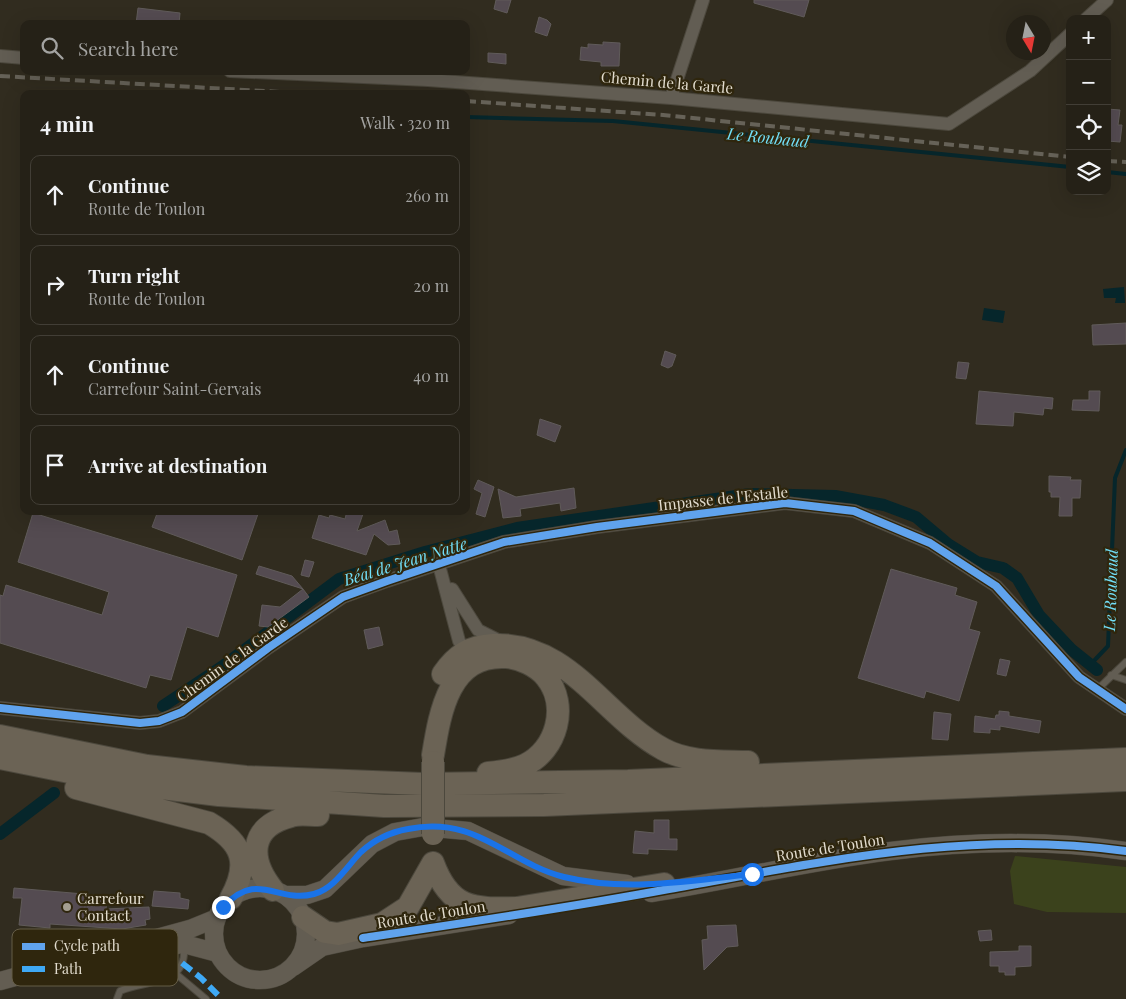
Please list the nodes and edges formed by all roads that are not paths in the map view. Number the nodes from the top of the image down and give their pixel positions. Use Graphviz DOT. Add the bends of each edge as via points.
graph roads {
  1 [pos="703,0"];
  2 [pos="1107,0"];
  3 [pos="1090,15"];
  4 [pos="1066,38"];
  5 [pos="0,56"];
  6 [pos="20,58"];
  7 [pos="318,75"];
  8 [pos="671,98"];
  9 [pos="439,565"];
  10 [pos="474,649"];
  11 [pos="1126,662"];
  12 [pos="1111,675"];
  13 [pos="1126,680"];
  14 [pos="1098,689"];
  15 [pos="0,708"];
  16 [pos="1126,709"];
  17 [pos="0,731"];
  18 [pos="0,736"];
  19 [pos="0,758"];
  20 [pos="433,759"];
  21 [pos="1126,759"];
  22 [pos="1071,761"];
  23 [pos="0,768"];
  24 [pos="1126,780"];
  25 [pos="1126,786"];
  26 [pos="1126,852"];
  27 [pos="433,863"];
  28 [pos="752,874"];
  29 [pos="664,884"];
  30 [pos="279,893"];
  31 [pos="231,898"];
  32 [pos="304,917"];
  33 [pos="217,918"];
  34 [pos="178,932"];
  35 [pos="370,937"];
  36 [pos="184,944"];
  37 [pos="178,945"];
  38 [pos="218,953"];
  39 [pos="293,967"];
  40 [pos="178,968"];
  41 [pos="178,976"];
  42 [pos="18,986"];
  43 [pos="132,986"];
  44 [pos="0,991"];
  45 [pos="117,999"];
  46 [pos="206,999"];
  1 -- 8 [label="street"];
  2 -- 3 [label="street"];
  4 -- 8 [label="street, Chemin de la Garde" via="1030,71 949,124"];
  5 -- 6 [label="street"];
  7 -- 8 [label="street, Chemin de la Garde"];
  9 -- 10 [label="street" via="454,593"];
  9 -- 10 [label="street" via="458,634"];
  9 -- 14 [label="street, Impasse de l'Estalle" via="504,542 597,527 785,503 854,510 930,543 996,586 1079,677"];
  9 -- 15 [label="street, Chemin de la Garde" via="343,597 182,712 159,721 140,723"];
  10 -- 17 [label="highway" via="537,669 547,678 553,691 557,706 556,731 544,750 526,765 459,775 290,770 139,754"];
  10 -- 20 [label="highway" via="467,668 445,699"];
  10 -- 20 [label="highway" via="447,667 435,690 432,703"];
  10 -- 22 [label="highway" via="506,644 536,651 574,674 663,750 700,760 962,758"];
  11 -- 12 [label="lane"];
  12 -- 13 [label="lane"];
  12 -- 14 [label="lane"];
  14 -- 16 [label="street, Impasse de l'Estalle"];
  18 -- 22 [label="highway" via="167,768 255,777 423,784 628,781"];
  19 -- 24 [label="highway" via="119,782 306,802 384,806 544,805"];
  20 -- 27 [label="highway, bridge"];
  21 -- 22 [label="highway"];
  23 -- 31 [label="highway" via="209,823 228,836 240,855 242,872"];
  25 -- 30 [label="highway" via="1103,790 528,815 293,815 267,827 256,849 260,873"];
  26 -- 28 [label="main road, Route de Toulon" via="1037,844 969,844 891,851"];
  27 -- 29 [label="highway" via="445,890 457,899 478,907 517,908"];
  27 -- 32 [label="highway" via="408,907 382,924 338,934 326,932"];
  27 -- 35 [label="highway" via="428,890 414,910 387,931"];
  28 -- 29 [label="main road, Route de Toulon"];
  28 -- 35 [label="main road, Route de Toulon"];
  29 -- 30 [label="main road, Route de Toulon" via="609,883 563,876 468,831 423,827 394,832 372,844 325,889 307,895"];
  30 -- 31 [label="main road" via="258,888"];
  30 -- 32 [label="main road" via="296,905"];
  31 -- 33 [label="main road"];
  32 -- 39 [label="main road" via="306,944"];
  33 -- 34 [label="main road"];
  33 -- 38 [label="main road" via="214,930"];
  35 -- 39 [label="main road, Route de Toulon" via="322,947"];
  36 -- 37 [label="main road"];
  36 -- 38 [label="main road"];
  36 -- 40 [label="lane" via="183,961"];
  38 -- 39 [label="main road" via="226,966 252,980 281,976"];
  41 -- 46 [label="lane"];
  42 -- 44 [label="main road"];
  43 -- 45 [label="lane" via="120,991"];
}
